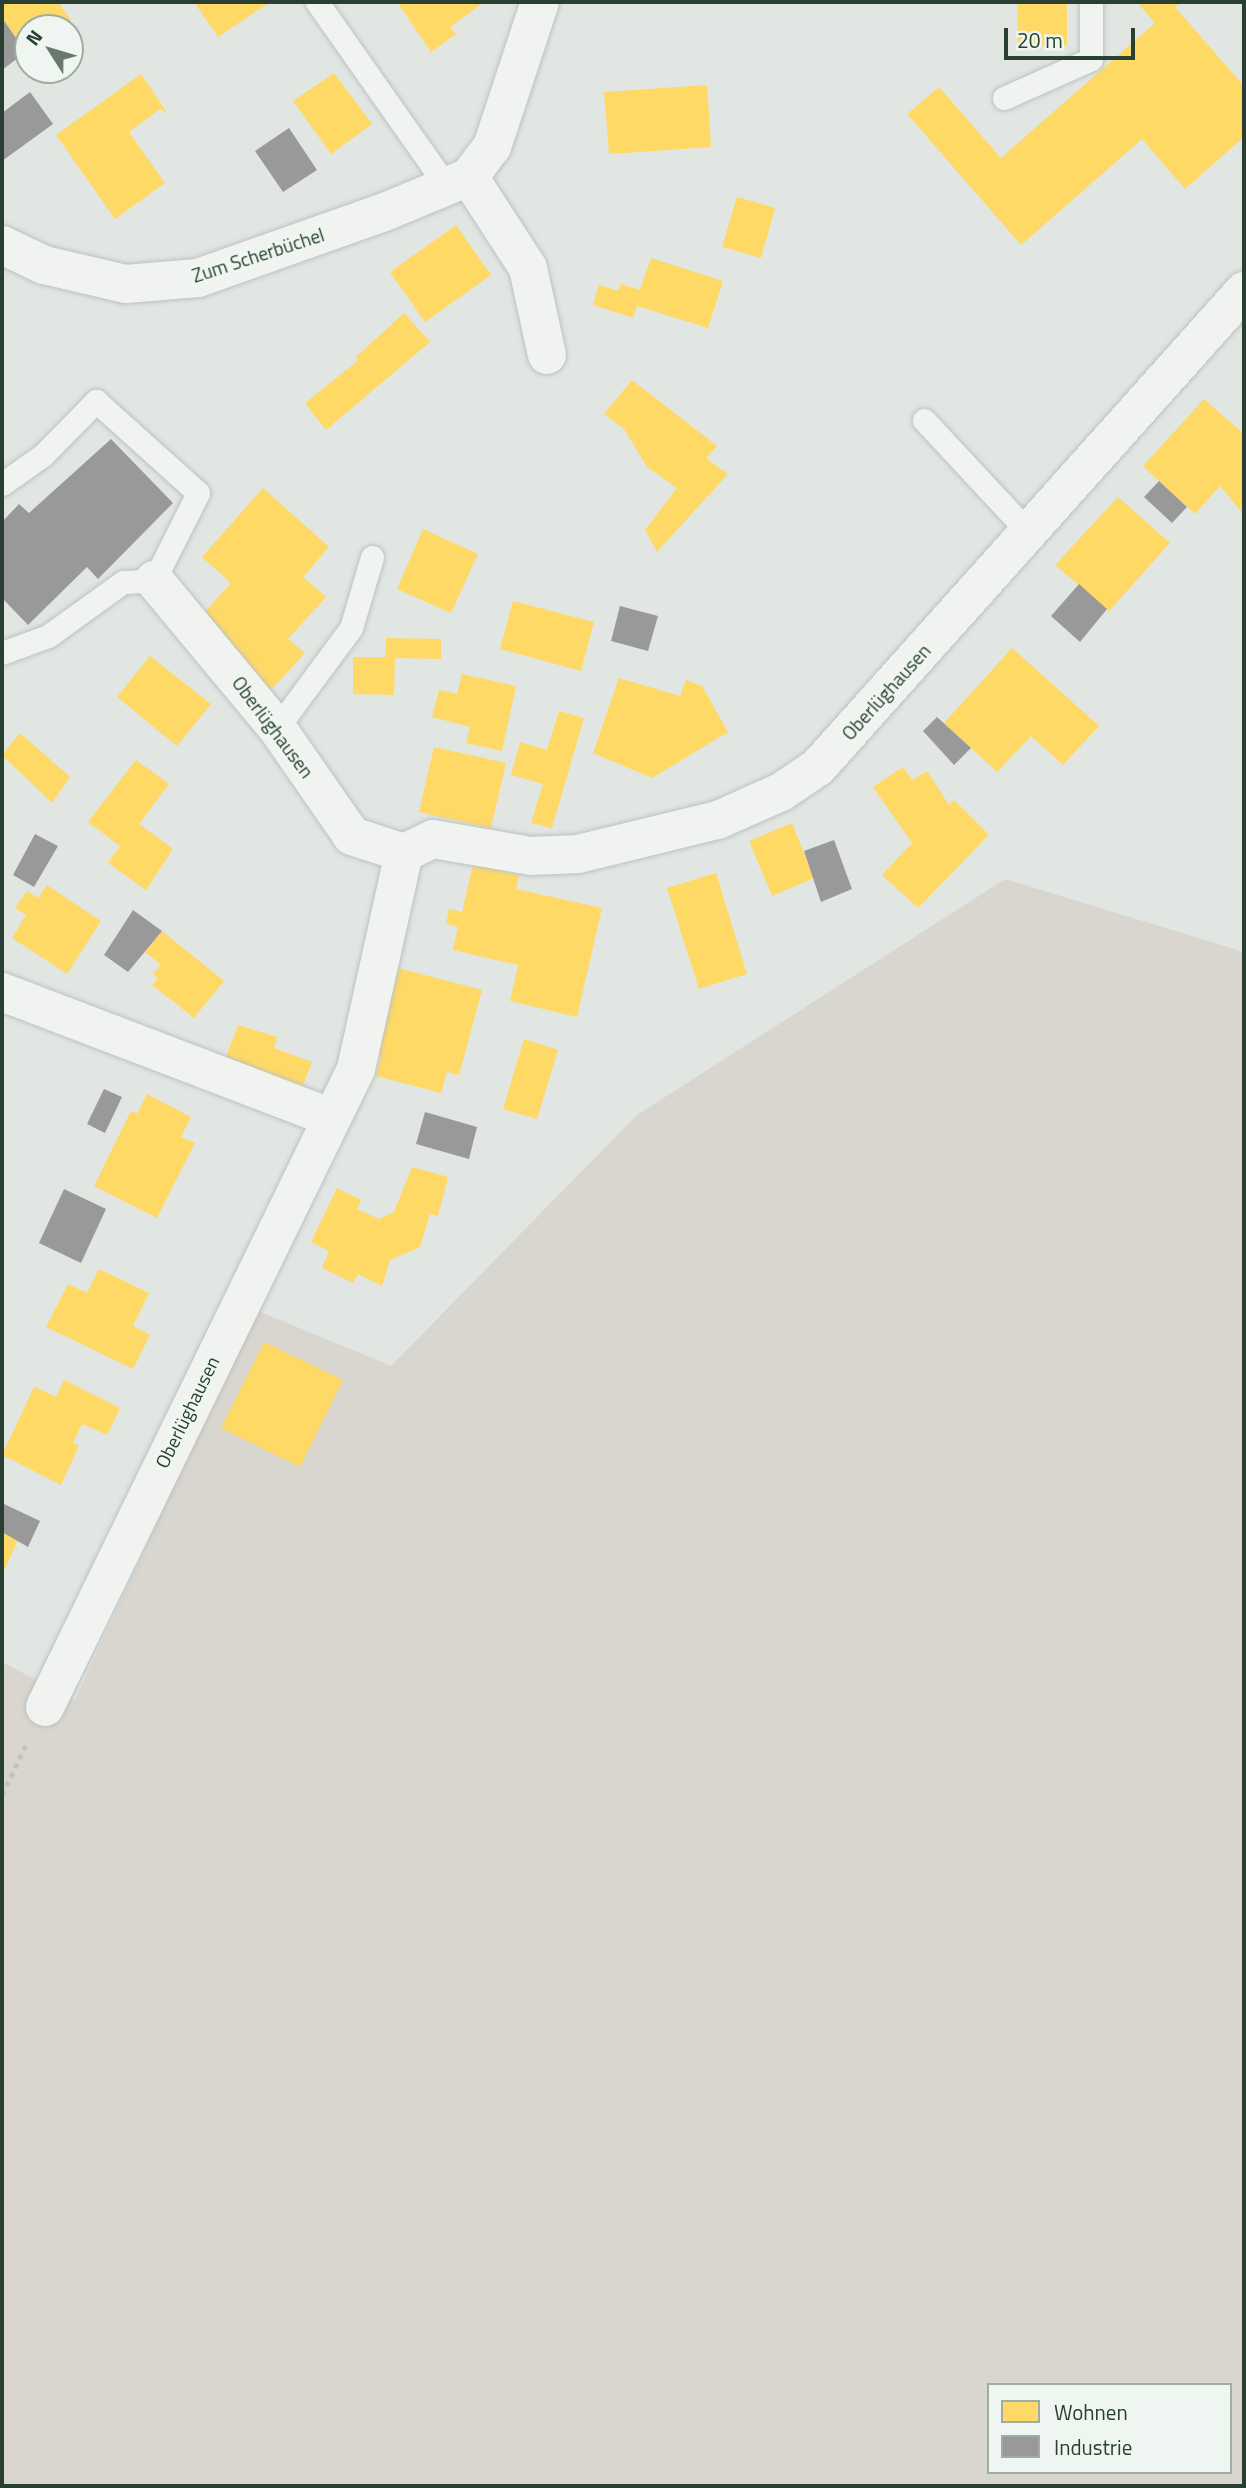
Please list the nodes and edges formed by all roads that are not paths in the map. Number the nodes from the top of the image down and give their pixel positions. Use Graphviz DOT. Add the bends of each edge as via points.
graph roads {
  1 [pos="317,2"];
  2 [pos="540,2"];
  3 [pos="1091,2"];
  4 [pos="1004,98"];
  5 [pos="458,182"];
  6 [pos="2,245"];
  7 [pos="1244,290"];
  8 [pos="547,355"];
  9 [pos="924,419"];
  10 [pos="2,484"];
  11 [pos="1030,534"];
  12 [pos="372,557"];
  13 [pos="154,580"];
  14 [pos="2,653"];
  15 [pos="277,728"];
  16 [pos="404,853"];
  17 [pos="2,992"];
  18 [pos="332,1118"];
  19 [pos="45,1707"];
  1 -- 5 [label="lane"];
  2 -- 5 [label="street" via="492,147"];
  3 -- 4 [label="lane" via="1091,59"];
  5 -- 6 [label="street, Zum Scherbüchel" via="198,278 126,284 44,265"];
  5 -- 8 [label="street" via="528,268"];
  7 -- 11 [label="street, Oberlüghausen"];
  9 -- 11 [label="lane"];
  10 -- 13 [label="lane" via="43,455 96,401 198,493"];
  11 -- 16 [label="street, Oberlüghausen" via="818,767 780,792 718,820 578,854 531,856 433,839"];
  12 -- 15 [label="lane" via="351,628"];
  13 -- 14 [label="lane" via="123,582 48,636"];
  13 -- 15 [label="street, Oberlüghausen"];
  15 -- 16 [label="street, Oberlüghausen" via="352,836"];
  16 -- 18 [label="street, Oberlüghausen" via="356,1069"];
  17 -- 18 [label="street"];
  18 -- 19 [label="street, Oberlüghausen"];
}
